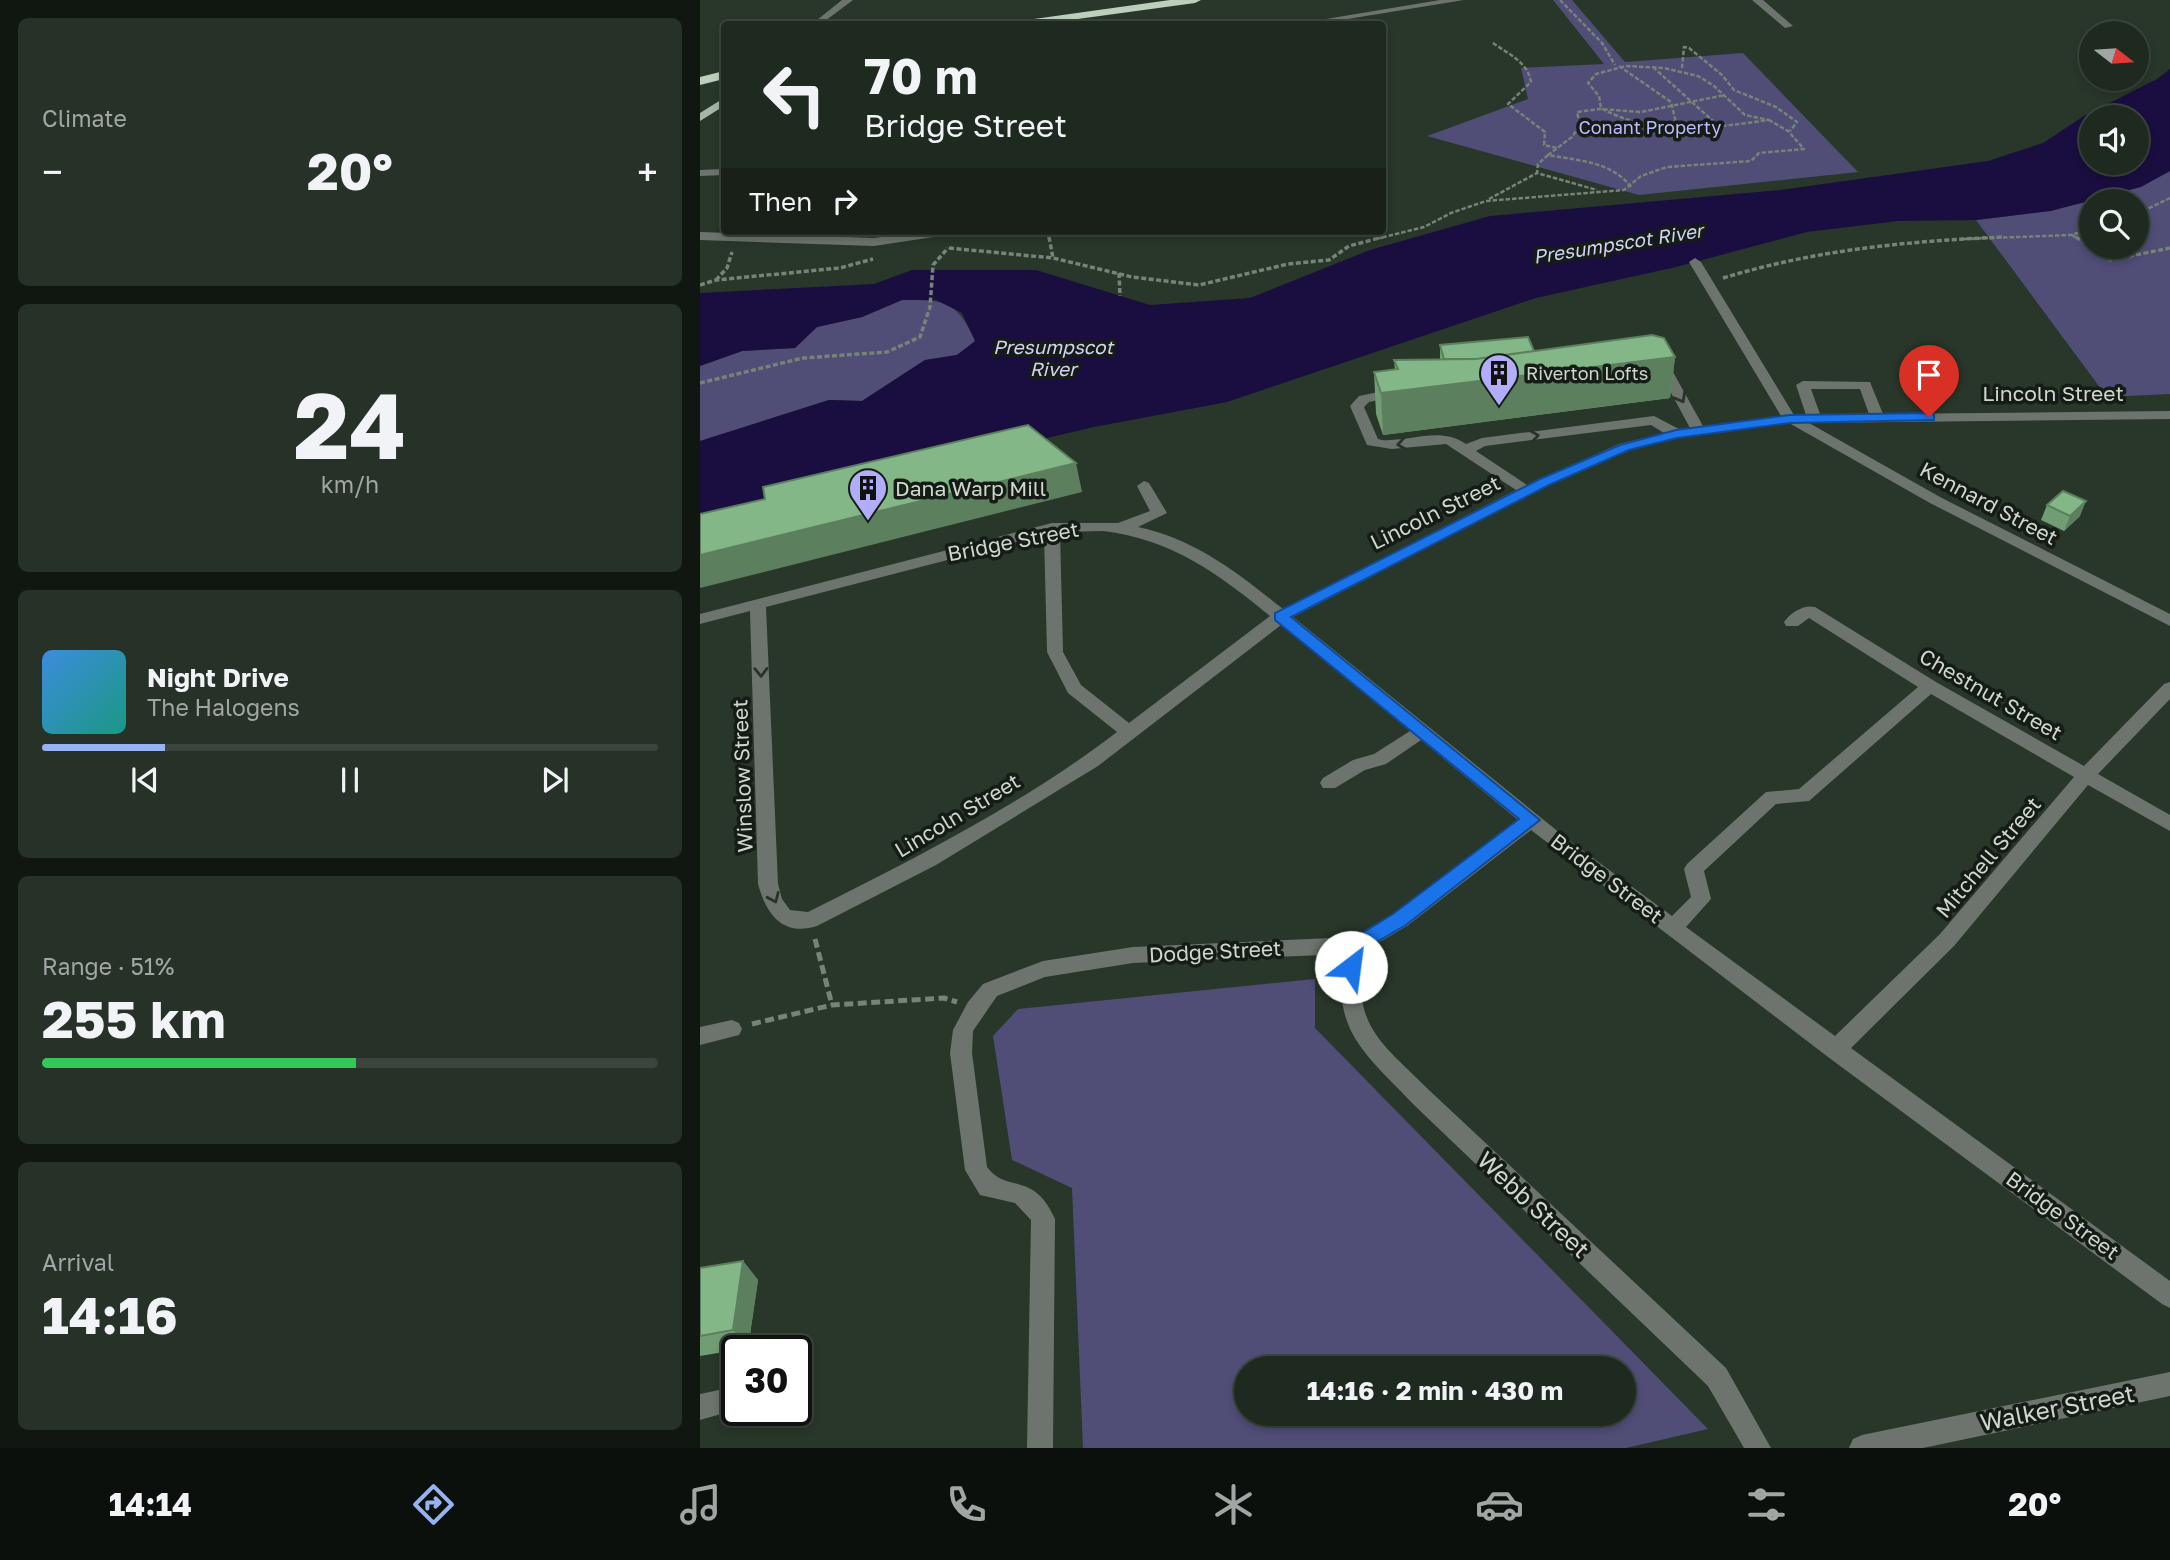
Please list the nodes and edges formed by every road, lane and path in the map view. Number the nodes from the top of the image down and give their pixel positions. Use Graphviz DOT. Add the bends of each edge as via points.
graph roads {
  1 [pos="848,0"];
  2 [pos="1195,0"];
  3 [pos="1460,0"];
  4 [pos="1560,0"];
  5 [pos="1757,0"];
  6 [pos="821,21"];
  7 [pos="1052,21"];
  8 [pos="1321,21"];
  9 [pos="1788,26"];
  10 [pos="1493,43"];
  11 [pos="1616,65"];
  12 [pos="721,67"];
  13 [pos="1654,68"];
  14 [pos="1682,68"];
  15 [pos="700,72"];
  16 [pos="721,76"];
  17 [pos="700,81"];
  18 [pos="1725,95"];
  19 [pos="1692,102"];
  20 [pos="721,103"];
  21 [pos="1671,104"];
  22 [pos="1601,108"];
  23 [pos="700,117"];
  24 [pos="1769,120"];
  25 [pos="1790,131"];
  26 [pos="1558,148"];
  27 [pos="1548,155"];
  28 [pos="721,172"];
  29 [pos="700,173"];
  30 [pos="1537,173"];
  31 [pos="1632,187"];
  32 [pos="1602,191"];
  33 [pos="2170,198"];
  34 [pos="1486,201"];
  35 [pos="2149,208"];
  36 [pos="2079,233"];
  37 [pos="920,235"];
  38 [pos="1049,235"];
  39 [pos="1384,235"];
  40 [pos="1386,235"];
  41 [pos="2071,235"];
  42 [pos="700,236"];
  43 [pos="736,238"];
  44 [pos="936,247"];
  45 [pos="948,248"];
  46 [pos="2170,248"];
  47 [pos="877,258"];
  48 [pos="1053,258"];
  49 [pos="1695,262"];
  50 [pos="1119,273"];
  51 [pos="716,280"];
  52 [pos="1707,283"];
  53 [pos="700,285"];
  54 [pos="1120,296"];
  55 [pos="1643,366"];
  56 [pos="700,383"];
  57 [pos="1412,393"];
  58 [pos="2170,415"];
  59 [pos="1814,418"];
  60 [pos="1878,418"];
  61 [pos="1790,419"];
  62 [pos="1699,431"];
  63 [pos="1676,434"];
  64 [pos="1468,449"];
  65 [pos="1144,486"];
  66 [pos="1527,491"];
  67 [pos="1124,527"];
  68 [pos="1052,528"];
  69 [pos="758,604"];
  70 [pos="1280,617"];
  71 [pos="700,619"];
  72 [pos="2170,621"];
  73 [pos="1792,622"];
  74 [pos="1930,686"];
  75 [pos="2170,688"];
  76 [pos="1422,732"];
  77 [pos="1130,733"];
  78 [pos="2085,776"];
  79 [pos="1329,783"];
  80 [pos="1531,820"];
  81 [pos="2170,824"];
  82 [pos="810,920"];
  83 [pos="1672,928"];
  84 [pos="1357,945"];
  85 [pos="832,1005"];
  86 [pos="975,1008"];
  87 [pos="732,1029"];
  88 [pos="700,1036"];
  89 [pos="1835,1050"];
  90 [pos="2170,1296"];
  91 [pos="2170,1384"];
  92 [pos="1040,1448"];
  93 [pos="1758,1448"];
  94 [pos="1862,1448"];
  1 -- 6 [label="street"];
  2 -- 7 [label="highway"];
  3 -- 8 [label="street"];
  4 -- 11 [label="path" via="1602,43"];
  5 -- 9 [label="street"];
  10 -- 26 [label="path" via="1531,75 1531,82 1508,104 1545,132 1544,145"];
  11 -- 13 [label="path"];
  11 -- 21 [label="path"];
  11 -- 22 [label="path" via="1602,68 1588,83 1599,96"];
  12 -- 15 [label="highway"];
  13 -- 14 [label="path"];
  13 -- 19 [label="path"];
  14 -- 18 [label="path"];
  14 -- 25 [label="path" via="1684,47 1689,48 1734,90 1776,107 1797,122"];
  16 -- 17 [label="highway"];
  18 -- 19 [label="path"];
  18 -- 24 [label="path" via="1746,116"];
  19 -- 21 [label="path"];
  19 -- 21 [label="path" via="1713,121 1677,127"];
  20 -- 23 [label="main road"];
  21 -- 22 [label="path" via="1647,112"];
  22 -- 24 [label="path" via="1647,130"];
  22 -- 26 [label="path" via="1577,112 1580,125"];
  24 -- 25 [label="path"];
  25 -- 31 [label="path" via="1804,149 1759,153 1751,161 1675,164 1638,177"];
  26 -- 27 [label="path"];
  27 -- 30 [label="path" via="1538,164"];
  27 -- 31 [label="path" via="1620,173"];
  28 -- 29 [label="street"];
  30 -- 32 [label="path"];
  30 -- 34 [label="path"];
  31 -- 32 [label="path"];
  32 -- 34 [label="path"];
  33 -- 35 [label="path"];
  34 -- 40 [label="path" via="1424,227"];
  36 -- 41 [label="path"];
  37 -- 43 [label="street" via="874,242"];
  38 -- 48 [label="path"];
  39 -- 50 [label="path" via="1349,246 1329,260 1288,264 1199,285"];
  41 -- 46 [label="path" via="2111,260"];
  41 -- 52 [label="path" via="1903,242 1763,264"];
  42 -- 43 [label="street"];
  43 -- 51 [label="path" via="727,268"];
  44 -- 45 [label="path"];
  45 -- 48 [label="path"];
  45 -- 56 [label="path" via="933,265 930,307 920,337 887,352 803,358"];
  47 -- 51 [label="path" via="840,268"];
  48 -- 50 [label="path"];
  49 -- 52 [label="street"];
  50 -- 54 [label="path"];
  51 -- 53 [label="path"];
  52 -- 61 [label="street"];
  55 -- 62 [label="street, one-way" via="1668,375"];
  64 -- 57 [label="street, one-way" via="1442,438 1388,446 1372,442 1357,406 1364,399"];
  58 -- 60 [label="street, Lincoln Street"];
  59 -- 60 [label="street, Lincoln Street"];
  59 -- 60 [label="street" via="1803,385 1866,385"];
  59 -- 61 [label="street, Lincoln Street"];
  61 -- 62 [label="street, Lincoln Street"];
  61 -- 72 [label="street, Kennard Street"];
  62 -- 63 [label="street, Lincoln Street"];
  64 -- 63 [label="street, one-way" via="1482,442 1654,421"];
  63 -- 66 [label="street, Lincoln Street" via="1624,447"];
  64 -- 66 [label="street"];
  65 -- 67 [label="street" via="1158,513"];
  66 -- 70 [label="street, Lincoln Street"];
  67 -- 68 [label="street, Bridge Street"];
  67 -- 70 [label="street, Bridge Street" via="1169,539 1205,557"];
  68 -- 69 [label="street, Bridge Street"];
  68 -- 77 [label="street" via="1055,652 1074,689"];
  69 -- 71 [label="street, Bridge Street"];
  69 -- 82 [label="street, Winslow Street, one-way" via="768,884 773,902 784,916"];
  70 -- 76 [label="street, Bridge Street"];
  70 -- 77 [label="street, Lincoln Street"];
  73 -- 74 [label="street, Chestnut Street" via="1809,611"];
  74 -- 78 [label="street, Chestnut Street"];
  74 -- 83 [label="street" via="1803,796 1772,797 1694,869 1701,899"];
  75 -- 78 [label="street, Mitchell Street"];
  76 -- 79 [label="street"];
  76 -- 80 [label="street, Bridge Street"];
  77 -- 82 [label="street, Lincoln Street" via="929,860"];
  78 -- 81 [label="street, Chestnut Street"];
  78 -- 89 [label="street, Mitchell Street" via="1948,940"];
  80 -- 83 [label="street, Bridge Street"];
  80 -- 84 [label="street, Dodge Street" via="1400,920"];
  82 -- 85 [label="path"];
  83 -- 89 [label="street, Bridge Street"];
  84 -- 86 [label="street, Dodge Street" via="1133,955 1043,969 990,990"];
  84 -- 93 [label="street, Webb Street" via="1351,967 1354,1017 1383,1056 1717,1377"];
  85 -- 86 [label="path" via="944,998"];
  85 -- 87 [label="path"];
  86 -- 92 [label="street" via="963,1030 962,1077 976,1170 988,1187 1023,1194 1036,1202 1043,1219"];
  87 -- 88 [label="street"];
  89 -- 90 [label="street, Bridge Street"];
  91 -- 94 [label="street, Walker Street"];
}
